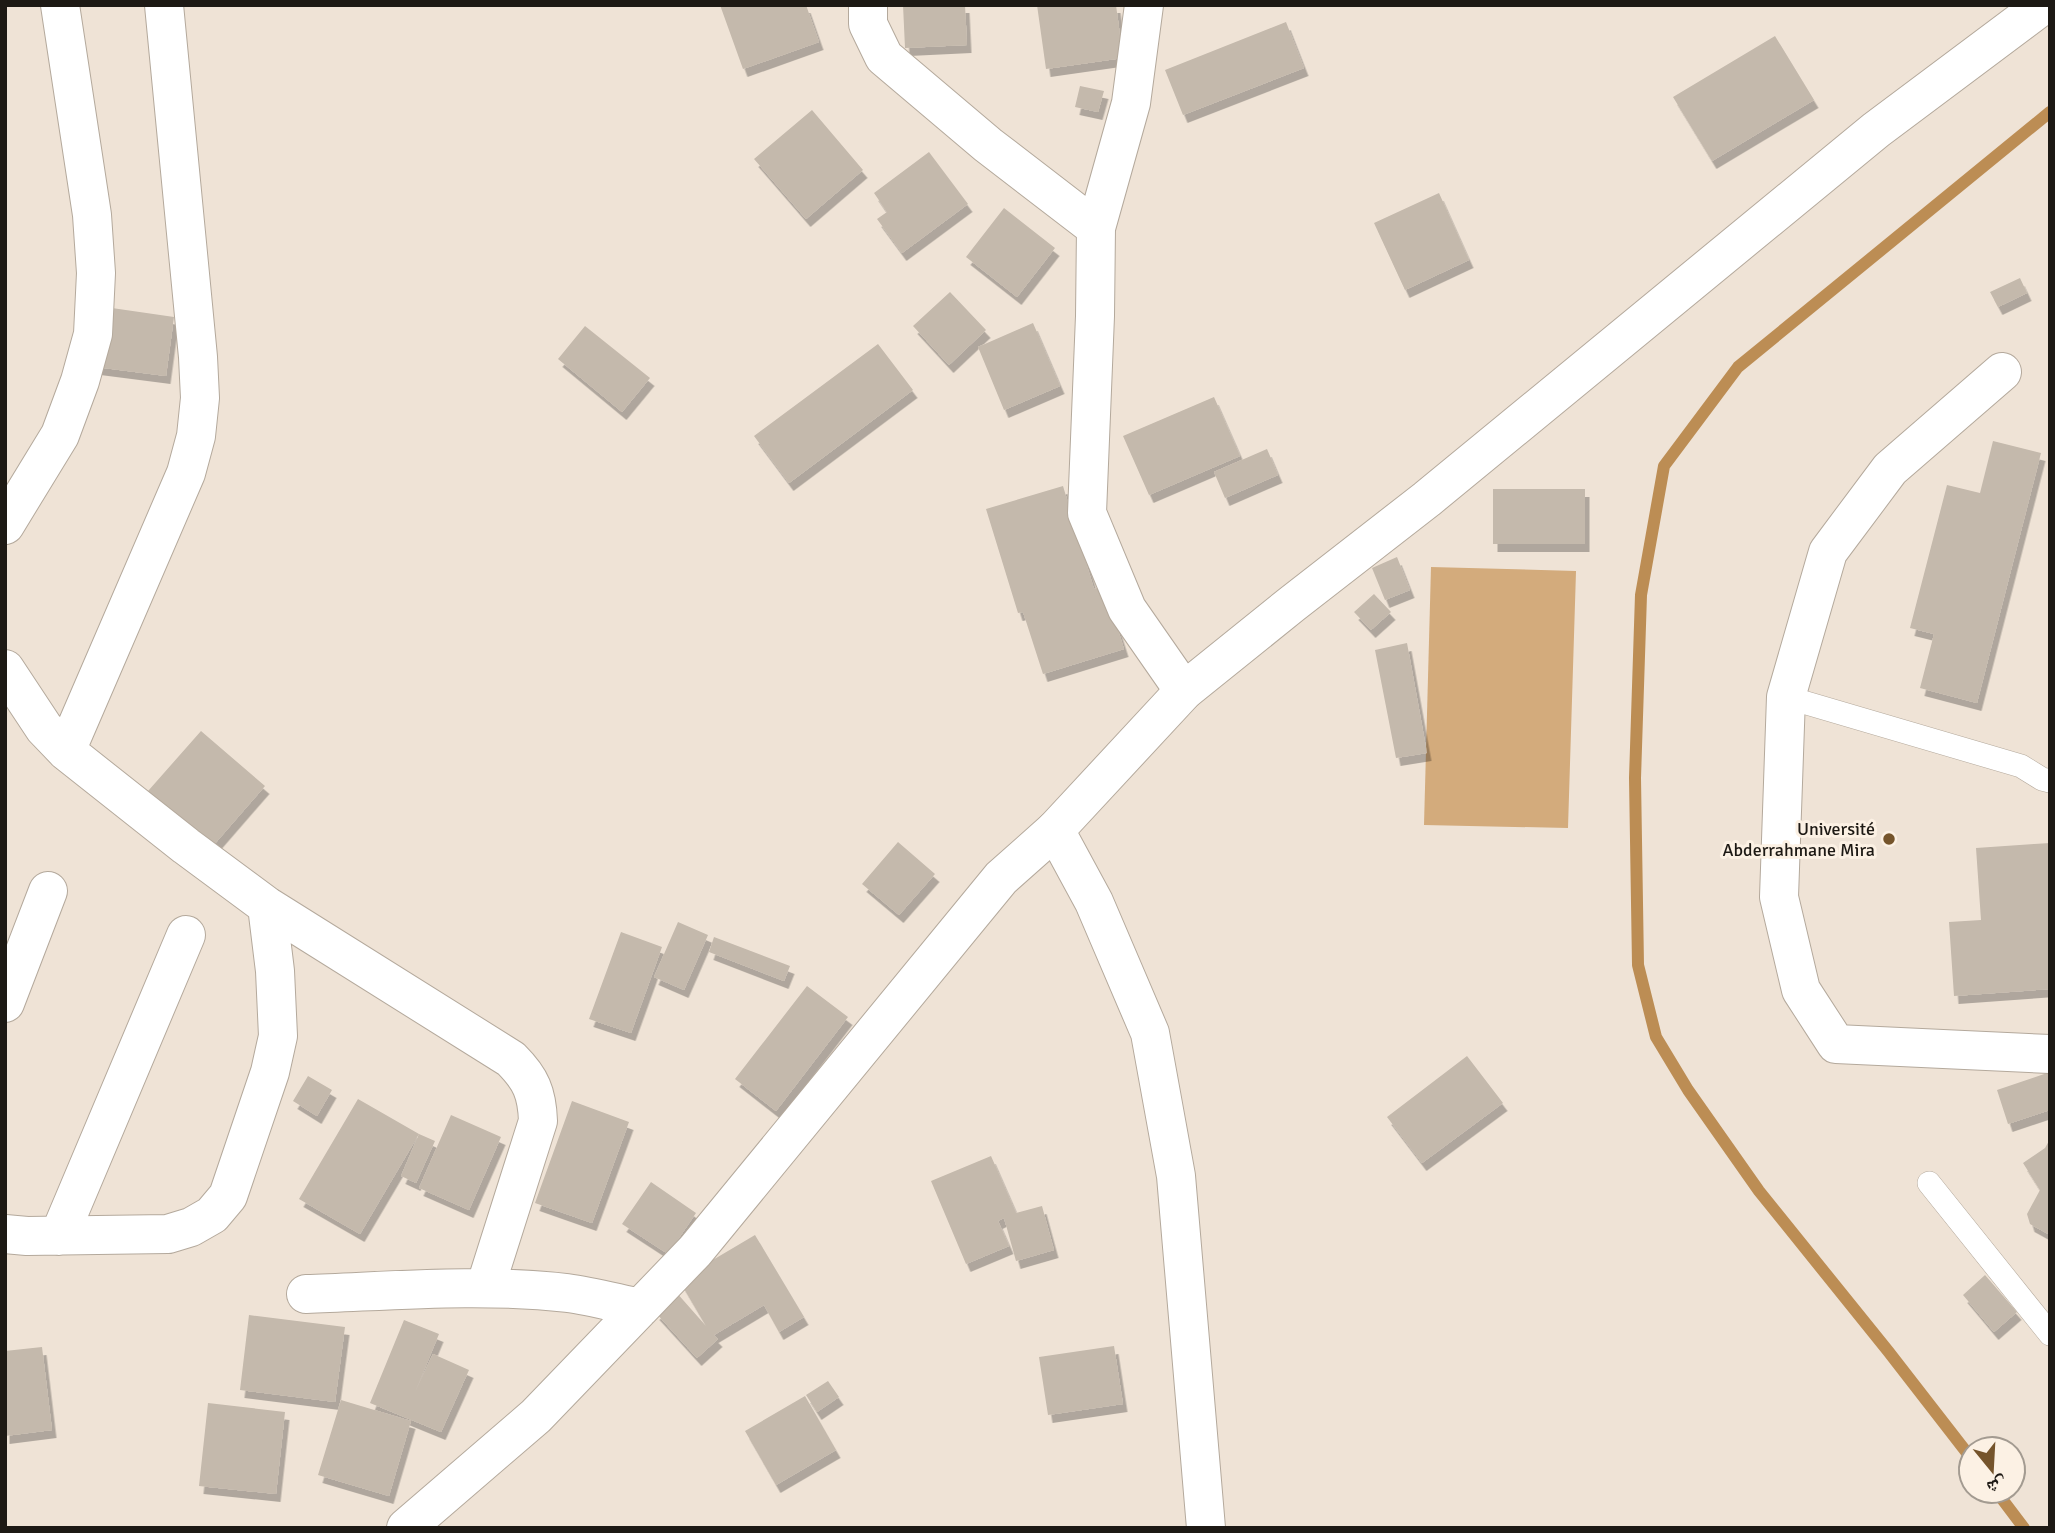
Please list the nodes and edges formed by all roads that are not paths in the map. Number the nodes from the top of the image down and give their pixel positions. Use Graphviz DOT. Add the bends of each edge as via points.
graph roads {
  1 [pos="60,5"];
  2 [pos="164,5"];
  3 [pos="868,5"];
  4 [pos="1144,5"];
  5 [pos="2043,5"];
  6 [pos="1096,228"];
  7 [pos="2002,372"];
  8 [pos="5,525"];
  9 [pos="5,669"];
  10 [pos="1184,691"];
  11 [pos="1786,697"];
  12 [pos="66,751"];
  13 [pos="2050,781"];
  14 [pos="1055,830"];
  15 [pos="48,891"];
  16 [pos="267,906"];
  17 [pos="186,934"];
  18 [pos="5,1003"];
  19 [pos="2050,1054"];
  20 [pos="1929,1183"];
  21 [pos="5,1234"];
  22 [pos="58,1236"];
  23 [pos="485,1288"];
  24 [pos="306,1294"];
  25 [pos="640,1308"];
  26 [pos="2050,1334"];
  27 [pos="406,1528"];
  28 [pos="1206,1528"];
  1 -- 8 [label="street" via="92,215 96,272 93,334 60,435"];
  2 -- 12 [label="street" via="198,357 196,436 186,473"];
  3 -- 6 [label="street" via="868,24 884,57"];
  4 -- 6 [label="street" via="1131,103"];
  5 -- 10 [label="street" via="1876,130 1427,499"];
  6 -- 10 [label="street" via="1087,513 1127,608"];
  7 -- 11 [label="street" via="1889,469 1828,552"];
  9 -- 12 [label="street" via="44,728"];
  10 -- 14 [label="street"];
  11 -- 13 [label="lane" via="2021,766"];
  11 -- 19 [label="street" via="1779,897 1801,990 1836,1044"];
  12 -- 16 [label="street"];
  14 -- 25 [label="street" via="1001,878 695,1251"];
  14 -- 28 [label="street" via="1094,902 1150,1033 1176,1176"];
  15 -- 18 [label="street"];
  16 -- 22 [label="street" via="278,1036 228,1196 212,1215 168,1234"];
  16 -- 23 [label="street" via="511,1059 533,1087 538,1121"];
  17 -- 22 [label="street"];
  20 -- 26 [label="lane"];
  21 -- 22 [label="street"];
  23 -- 24 [label="street"];
  23 -- 25 [label="street" via="570,1293"];
  25 -- 27 [label="street" via="536,1416"];
}
